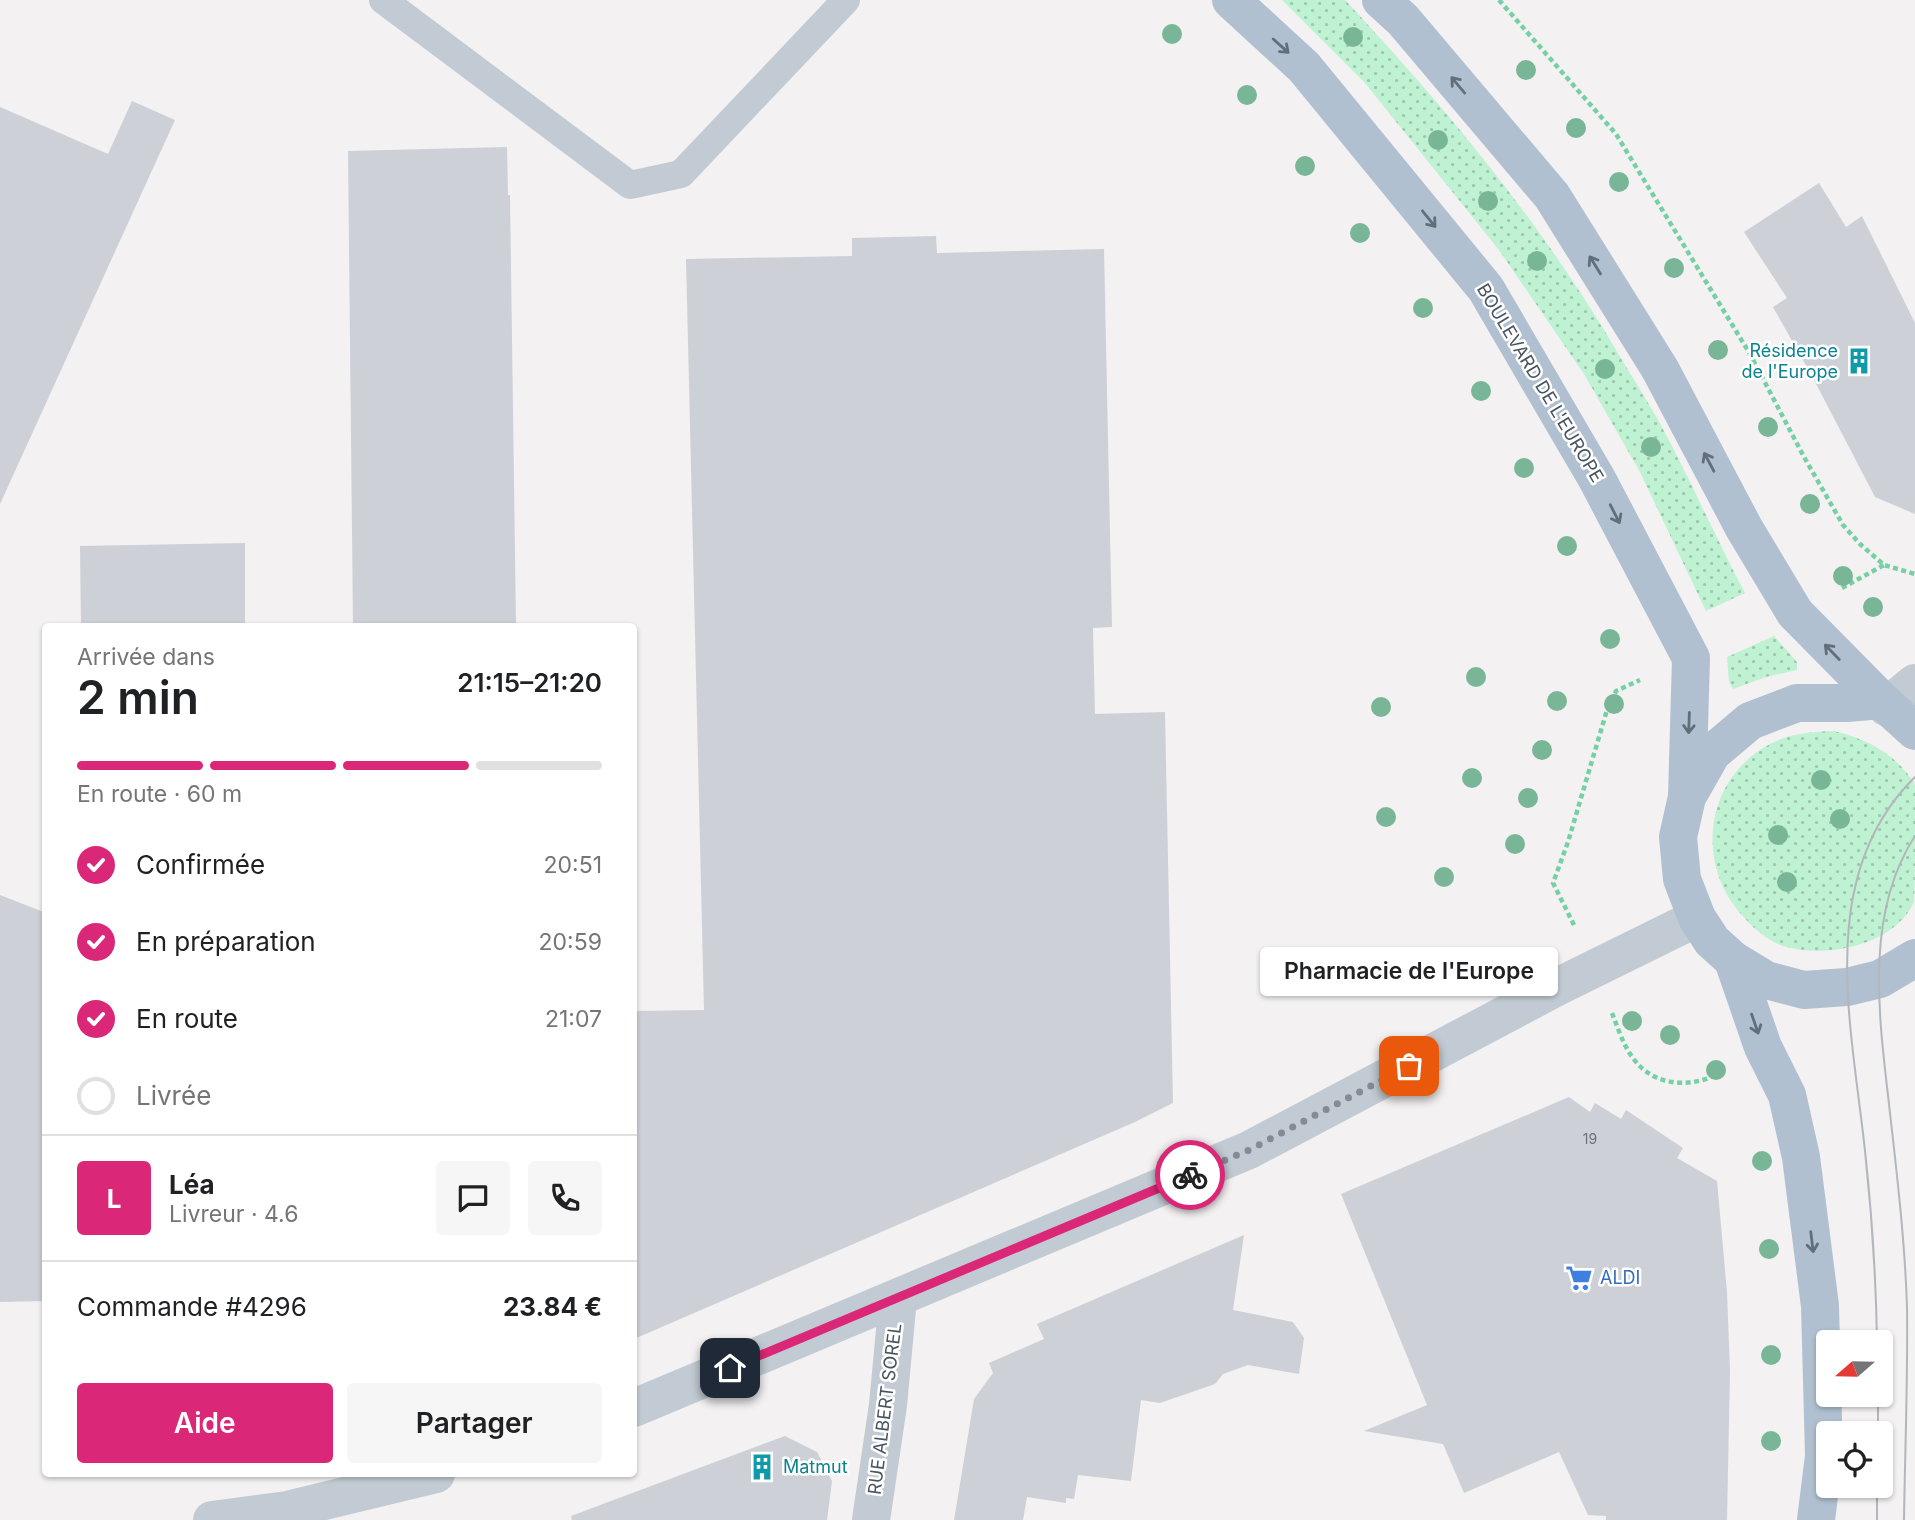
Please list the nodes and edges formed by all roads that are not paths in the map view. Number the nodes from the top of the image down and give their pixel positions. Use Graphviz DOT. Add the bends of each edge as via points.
graph roads {
  1 [pos="383,0"];
  2 [pos="846,0"];
  3 [pos="1231,0"];
  4 [pos="1381,0"];
  5 [pos="1894,697"];
  6 [pos="1915,730"];
  7 [pos="1686,797"];
  8 [pos="1697,918"];
  9 [pos="1915,958"];
  10 [pos="1732,960"];
  11 [pos="898,1298"];
  12 [pos="637,1407"];
  13 [pos="424,1477"];
  14 [pos="212,1520"];
  15 [pos="871,1520"];
  16 [pos="1816,1520"];
  1 -- 2 [label="lane" via="630,185 681,174"];
  3 -- 7 [label="main road, BOULEVARD DE L'EUROPE, one-way" via="1304,67 1486,289 1597,479 1691,658"];
  5 -- 4 [label="main road, one-way" via="1795,613 1660,369 1552,196"];
  5 -- 6 [label="main road"];
  5 -- 7 [label="main road" via="1847,704 1797,703 1750,721 1712,753"];
  7 -- 8 [label="main road" via="1678,837 1682,879"];
  8 -- 10 [label="main road"];
  8 -- 11 [label="street" via="1249,1150"];
  9 -- 10 [label="main road" via="1880,979 1804,990 1766,980"];
  10 -- 16 [label="main road, one-way" via="1763,1047 1787,1095 1801,1157 1820,1306 1824,1456"];
  11 -- 12 [label="street"];
  11 -- 15 [label="street, RUE ALBERT SOREL"];
  13 -- 14 [label="street" via="287,1510"];
}
